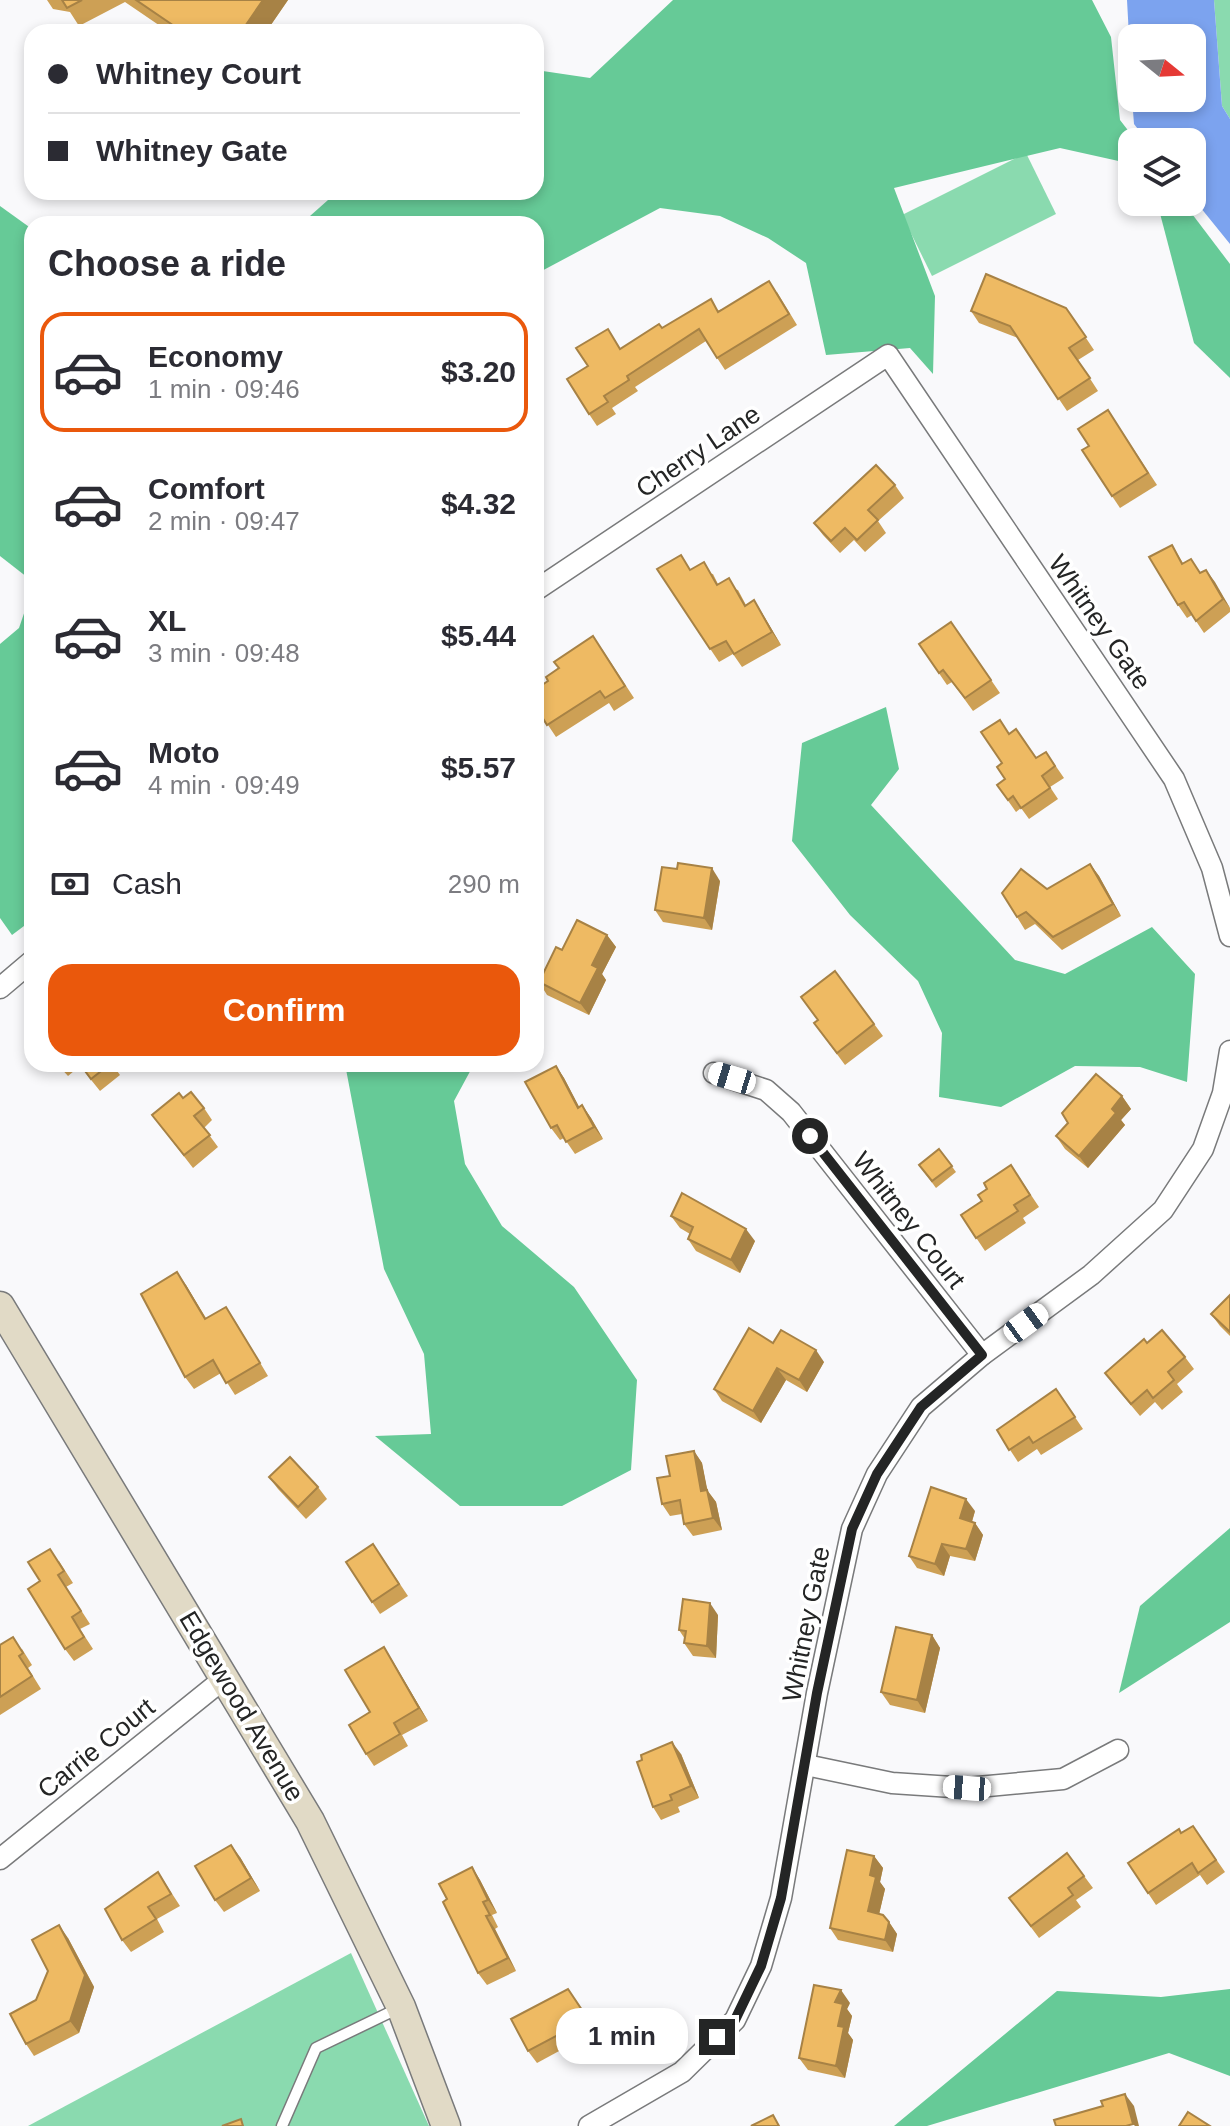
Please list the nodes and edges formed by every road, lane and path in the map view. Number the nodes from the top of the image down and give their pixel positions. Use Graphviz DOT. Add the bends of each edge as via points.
graph roads {
  1 [pos="888,355"];
  2 [pos="544,585"];
  3 [pos="1230,936"];
  4 [pos="24,968"];
  5 [pos="0,988"];
  6 [pos="1230,1051"];
  7 [pos="714,1073"];
  8 [pos="0,1306"];
  9 [pos="982,1355"];
  10 [pos="226,1677"];
  11 [pos="1118,1750"];
  12 [pos="806,1765"];
  13 [pos="0,1859"];
  14 [pos="401,2007"];
  15 [pos="282,2126"];
  16 [pos="446,2126"];
  17 [pos="589,2126"];
  1 -- 2 [label="street, Cherry Lane"];
  1 -- 3 [label="street, Whitney Gate" via="1174,779 1212,868"];
  4 -- 5 [label="street"];
  6 -- 9 [label="street, Whitney Gate" via="1223,1093 1203,1149 1163,1210 1091,1275"];
  7 -- 9 [label="street, Whitney Court" via="766,1090 791,1112"];
  8 -- 10 [label="main road, Edgewood Avenue"];
  9 -- 12 [label="street, Whitney Gate" via="921,1407 877,1474 852,1529"];
  10 -- 13 [label="street, Carrie Court"];
  10 -- 14 [label="main road, Edgewood Avenue" via="310,1821"];
  11 -- 12 [label="street" via="1063,1779 967,1788 892,1783"];
  12 -- 17 [label="street, Whitney Gate" via="781,1898 761,1966 735,2020 682,2072"];
  14 -- 15 [label="lane" via="316,2048"];
  14 -- 16 [label="main road, Edgewood Avenue"];
}
